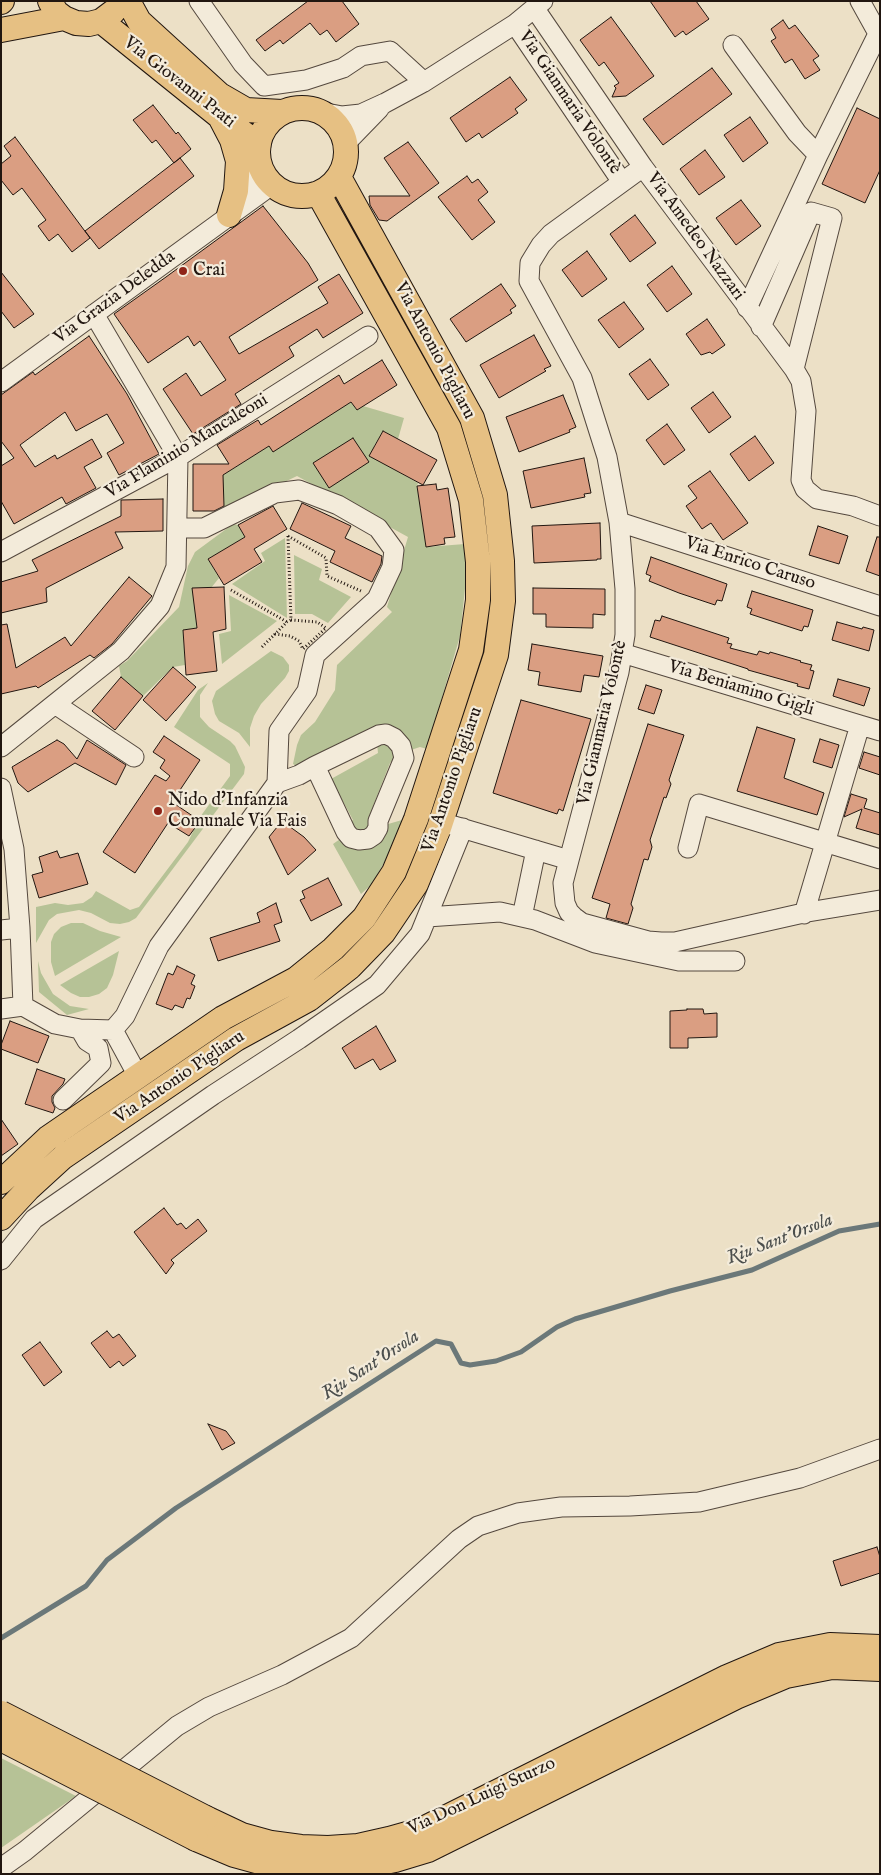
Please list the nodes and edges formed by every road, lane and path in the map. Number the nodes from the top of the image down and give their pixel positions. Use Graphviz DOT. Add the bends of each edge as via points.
graph roads {
  1 [pos="121,1"];
  2 [pos="128,1"];
  3 [pos="199,1"];
  4 [pos="860,1"];
  5 [pos="539,5"];
  6 [pos="57,10"];
  7 [pos="101,21"];
  8 [pos="515,24"];
  9 [pos="1,30"];
  10 [pos="879,36"];
  11 [pos="732,45"];
  12 [pos="424,82"];
  13 [pos="385,102"];
  14 [pos="282,112"];
  15 [pos="321,112"];
  16 [pos="219,116"];
  17 [pos="346,143"];
  18 [pos="818,155"];
  19 [pos="264,164"];
  20 [pos="643,167"];
  21 [pos="339,177"];
  22 [pos="622,182"];
  23 [pos="318,193"];
  24 [pos="230,215"];
  25 [pos="747,308"];
  26 [pos="94,314"];
  27 [pos="761,327"];
  28 [pos="368,336"];
  29 [pos="794,369"];
  30 [pos="1,382"];
  31 [pos="178,457"];
  32 [pos="880,516"];
  33 [pos="620,522"];
  34 [pos="177,528"];
  35 [pos="1,552"];
  36 [pos="231,590"];
  37 [pos="377,599"];
  38 [pos="880,606"];
  39 [pos="292,620"];
  40 [pos="287,622"];
  41 [pos="275,634"];
  42 [pos="262,647"];
  43 [pos="622,653"];
  44 [pos="55,704"];
  45 [pos="860,725"];
  46 [pos="880,731"];
  47 [pos="1,746"];
  48 [pos="134,757"];
  49 [pos="315,766"];
  50 [pos="277,783"];
  51 [pos="1,788"];
  52 [pos="452,825"];
  53 [pos="824,842"];
  54 [pos="688,848"];
  55 [pos="536,850"];
  56 [pos="880,859"];
  57 [pos="569,860"];
  58 [pos="880,900"];
  59 [pos="804,914"];
  60 [pos="427,917"];
  61 [pos="522,917"];
  62 [pos="20,928"];
  63 [pos="1,930"];
  64 [pos="735,961"];
  65 [pos="23,1006"];
  66 [pos="1,1009"];
  67 [pos="80,1029"];
  68 [pos="113,1030"];
  69 [pos="138,1076"];
  70 [pos="63,1100"];
  71 [pos="1,1182"];
  72 [pos="1,1218"];
  73 [pos="1,1260"];
  74 [pos="880,1449"];
  75 [pos="880,1647"];
  76 [pos="880,1669"];
  77 [pos="1,1713"];
  78 [pos="1,1739"];
  79 [pos="1,1868"];
  1 -- 7 [label="main road" via="111,15"];
  2 -- 14 [label="main road, Via Giovanni Prati" via="139,21 220,95 246,110"];
  3 -- 12 [label="street" via="243,64 264,86 306,80 343,68 361,56 390,51"];
  4 -- 10 [label="street, Via Amedeo Nazzari"];
  5 -- 8 [label="street"];
  5 -- 20 [label="street, Via Gianmaria Volontè"];
  6 -- 7 [label="main road" via="76,23"];
  6 -- 9 [label="main road"];
  7 -- 16 [label="main road, Via Giovanni Prati"];
  8 -- 12 [label="street"];
  8 -- 22 [label="street, Via Gianmaria Volontè"];
  10 -- 18 [label="street, Via Amedeo Nazzari"];
  11 -- 18 [label="street"];
  12 -- 13 [label="street"];
  13 -- 15 [label="street" via="361,114 342,116"];
  13 -- 17 [label="street"];
  14 -- 15 [label="main road" via="308,108"];
  14 -- 19 [label="main road" via="267,125"];
  15 -- 17 [label="main road" via="332,119"];
  16 -- 19 [label="main road, Via Giovanni Prati"];
  16 -- 24 [label="main road" via="232,140 238,161"];
  17 -- 21 [label="main road"];
  18 -- 25 [label="street, Via Amedeo Nazzari"];
  19 -- 23 [label="main road" via="286,192 294,195"];
  19 -- 24 [label="street, Via Grazia Deledda"];
  20 -- 22 [label="street, Via Gianmaria Volontè"];
  20 -- 25 [label="street, Via Amedeo Nazzari"];
  21 -- 23 [label="main road"];
  21 -- 52 [label="main road, Via Antonio Pigliaru" via="472,418 495,496 503,601 496,655"];
  22 -- 33 [label="street, Via Gianmaria Volontè" via="551,234 530,263 529,281 582,378 607,457"];
  23 -- 69 [label="main road, Via Antonio Pigliaru" via="449,428 471,500 478,562 478,600 471,650 416,819 394,872 364,918 296,979 223,1018"];
  24 -- 26 [label="street, Via Grazia Deledda"];
  25 -- 27 [label="street, Via Amedeo Nazzari"];
  26 -- 30 [label="street, Via Grazia Deledda"];
  26 -- 31 [label="street"];
  27 -- 29 [label="street, Via Amedeo Nazzari"];
  27 -- 29 [label="street" via="811,212 832,218"];
  28 -- 31 [label="street, Via Flaminio Mancaleoni"];
  29 -- 32 [label="street, Via Amedeo Nazzari" via="801,381 806,412 800,472 805,489 817,500 853,506"];
  31 -- 34 [label="street"];
  31 -- 35 [label="street, Via Flaminio Mancaleoni"];
  33 -- 38 [label="street, Via Enrico Caruso"];
  33 -- 43 [label="street, Via Gianmaria Volontè" via="625,589"];
  34 -- 37 [label="street" via="204,528 275,494 299,490 338,505 378,528 394,550 392,567"];
  34 -- 44 [label="street" via="176,567 160,606 121,651"];
  36 -- 40 [label="path"];
  37 -- 39 [label="path" via="327,576 326,558 288,535"];
  37 -- 50 [label="street" via="315,655 307,691 279,731"];
  39 -- 40 [label="path"];
  39 -- 41 [label="path" via="317,622 326,628 303,648 290,636"];
  40 -- 41 [label="path"];
  41 -- 42 [label="path"];
  43 -- 45 [label="street, Via Beniamino Gigli"];
  43 -- 57 [label="street, Via Gianmaria Volontè"];
  44 -- 47 [label="street"];
  44 -- 48 [label="street"];
  45 -- 46 [label="street, Via Beniamino Gigli"];
  45 -- 53 [label="street"];
  49 -- 49 [label="street" via="379,735 386,734 398,742 404,758 374,834 359,840 351,838"];
  49 -- 50 [label="street"];
  50 -- 68 [label="street" via="159,946 125,1016"];
  51 -- 62 [label="street" via="14,850"];
  52 -- 55 [label="street"];
  52 -- 60 [label="street, Via Antonio Pigliaru"];
  52 -- 72 [label="main road, Via Antonio Pigliaru" via="383,933 350,967 309,999 236,1038 63,1157"];
  53 -- 54 [label="street" via="699,804"];
  53 -- 56 [label="street"];
  53 -- 59 [label="street"];
  55 -- 57 [label="street"];
  55 -- 61 [label="street"];
  57 -- 59 [label="street" via="563,883 569,912 582,923 648,941 675,942"];
  58 -- 59 [label="street"];
  60 -- 61 [label="street" via="500,912"];
  60 -- 73 [label="street, Via Antonio Pigliaru" via="420,934 377,986 34,1220"];
  61 -- 64 [label="street" via="595,943 679,961"];
  62 -- 63 [label="street"];
  62 -- 65 [label="street"];
  65 -- 66 [label="street"];
  65 -- 67 [label="street" via="55,1024"];
  67 -- 68 [label="street"];
  67 -- 70 [label="street" via="87,1042 98,1048 100,1062"];
  68 -- 69 [label="street"];
  69 -- 71 [label="main road, Via Antonio Pigliaru" via="48,1138"];
  74 -- 79 [label="street" via="800,1478 699,1502 561,1507 518,1513 478,1526 459,1539 351,1638 177,1726"];
  75 -- 77 [label="main road, Via Don Luigi Sturzo, bridge" via="830,1645 779,1655 727,1677 420,1830 358,1846 301,1847 242,1835"];
  76 -- 78 [label="main road, Via Don Luigi Sturzo, bridge" via="832,1667 786,1676 736,1697 428,1850 395,1860 337,1869 299,1869 234,1855 196,1839"];
}
